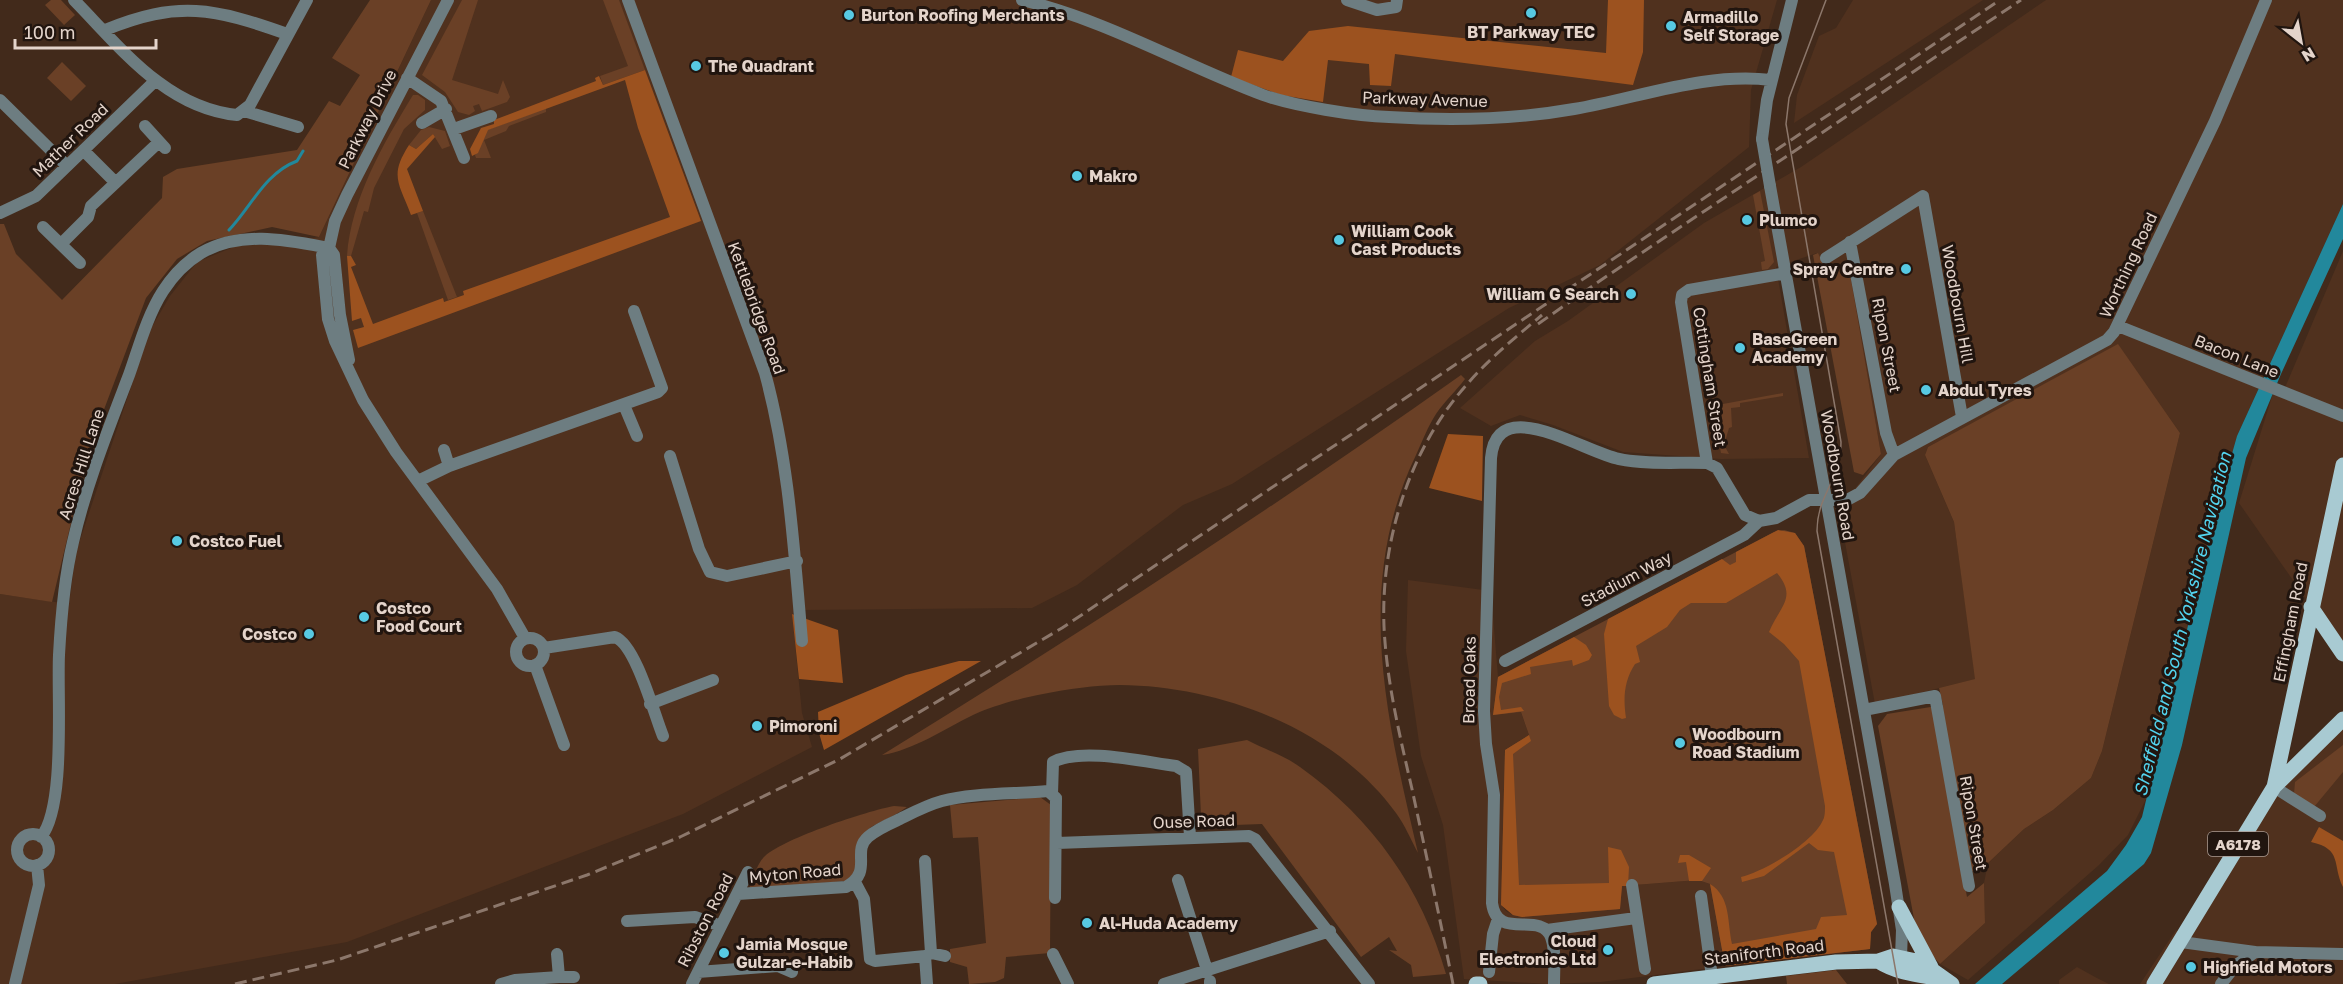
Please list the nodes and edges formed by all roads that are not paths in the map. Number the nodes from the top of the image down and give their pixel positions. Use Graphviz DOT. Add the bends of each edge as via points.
graph roads {
  1 [pos="74,0"];
  2 [pos="307,0"];
  3 [pos="628,0"];
  4 [pos="1022,0"];
  5 [pos="1347,0"];
  6 [pos="1397,0"];
  7 [pos="1792,0"];
  8 [pos="2266,0"];
  9 [pos="444,3"];
  10 [pos="105,30"];
  11 [pos="287,34"];
  12 [pos="407,78"];
  13 [pos="1772,80"];
  14 [pos="155,81"];
  15 [pos="0,100"];
  16 [pos="446,109"];
  17 [pos="244,111"];
  18 [pos="491,116"];
  19 [pos="422,123"];
  20 [pos="144,126"];
  21 [pos="298,127"];
  22 [pos="454,129"];
  23 [pos="84,151"];
  24 [pos="464,158"];
  25 [pos="67,166"];
  26 [pos="115,182"];
  27 [pos="0,213"];
  28 [pos="43,228"];
  29 [pos="1850,242"];
  30 [pos="61,244"];
  31 [pos="329,248"];
  32 [pos="1826,258"];
  33 [pos="80,263"];
  34 [pos="1786,273"];
  35 [pos="634,311"];
  36 [pos="2118,326"];
  37 [pos="624,405"];
  38 [pos="2343,416"];
  39 [pos="1962,417"];
  40 [pos="637,436"];
  41 [pos="444,450"];
  42 [pos="1894,455"];
  43 [pos="670,456"];
  44 [pos="1707,463"];
  45 [pos="2343,465"];
  46 [pos="449,466"];
  47 [pos="418,481"];
  48 [pos="1827,502"];
  49 [pos="1758,521"];
  50 [pos="797,561"];
  51 [pos="2311,607"];
  52 [pos="2326,630"];
  53 [pos="525,638"];
  54 [pos="2304,639"];
  55 [pos="802,641"];
  56 [pos="544,648"];
  57 [pos="2343,654"];
  58 [pos="1505,661"];
  59 [pos="535,665"];
  60 [pos="713,680"];
  61 [pos="650,704"];
  62 [pos="1864,710"];
  63 [pos="2343,719"];
  64 [pos="663,736"];
  65 [pos="564,746"];
  66 [pos="2274,787"];
  67 [pos="1052,794"];
  68 [pos="2320,816"];
  69 [pos="41,837"];
  70 [pos="1190,837"];
  71 [pos="1057,843"];
  72 [pos="925,861"];
  73 [pos="37,865"];
  74 [pos="748,872"];
  75 [pos="1178,880"];
  76 [pos="855,882"];
  77 [pos="1632,885"];
  78 [pos="1969,886"];
  79 [pos="738,894"];
  80 [pos="1701,896"];
  81 [pos="1055,898"];
  82 [pos="1899,907"];
  83 [pos="1636,918"];
  84 [pos="1498,919"];
  85 [pos="627,921"];
  86 [pos="722,926"];
  87 [pos="1547,930"];
  88 [pos="1330,931"];
  89 [pos="2181,942"];
  90 [pos="2255,952"];
  91 [pos="557,954"];
  92 [pos="928,954"];
  93 [pos="1053,954"];
  94 [pos="2343,954"];
  95 [pos="945,956"];
  96 [pos="1901,957"];
  97 [pos="1884,965"];
  98 [pos="1645,969"];
  99 [pos="698,972"];
  100 [pos="792,972"];
  101 [pos="559,977"];
  102 [pos="574,977"];
  103 [pos="1712,977"];
  104 [pos="1939,977"];
  105 [pos="1209,978"];
  106 [pos="1733,979"];
  107 [pos="1481,981"];
  108 [pos="2157,983"];
  109 [pos="15,984"];
  110 [pos="501,984"];
  111 [pos="692,984"];
  112 [pos="927,984"];
  113 [pos="1068,984"];
  114 [pos="1164,984"];
  115 [pos="1369,984"];
  116 [pos="1554,984"];
  117 [pos="1654,984"];
  118 [pos="2221,984"];
  1 -- 10 [label="street"];
  2 -- 11 [label="street"];
  3 -- 50 [label="street, Kettlebridge Road" via="765,373 785,460"];
  4 -- 13 [label="street, Parkway Avenue" via="1110,30 1266,95 1385,117 1460,120 1531,116 1682,85"];
  5 -- 6 [label="street" via="1377,10 1396,7"];
  7 -- 13 [label="street, Woodbourn Road"];
  8 -- 36 [label="street, Worthing Road" via="2215,121"];
  9 -- 12 [label="street, Parkway Drive"];
  10 -- 11 [label="street" via="163,4 186,4 219,10"];
  10 -- 14 [label="street"];
  11 -- 17 [label="street"];
  12 -- 16 [label="street" via="435,96"];
  12 -- 31 [label="street, Parkway Drive" via="340,209"];
  13 -- 34 [label="street, Woodbourn Road, bridge" via="1762,140"];
  14 -- 17 [label="street" via="175,95 223,114"];
  14 -- 23 [label="street, Mather Road"];
  15 -- 25 [label="street"];
  16 -- 19 [label="street"];
  16 -- 22 [label="street"];
  17 -- 21 [label="street"];
  18 -- 22 [label="street"];
  20 -- 26 [label="street" via="162,145"];
  22 -- 24 [label="street"];
  23 -- 25 [label="street, Mather Road"];
  23 -- 26 [label="street"];
  25 -- 27 [label="street, Mather Road" via="36,195"];
  26 -- 30 [label="street"];
  28 -- 30 [label="street"];
  29 -- 32 [label="street"];
  29 -- 39 [label="street, Woodbourn Hill" via="1923,196"];
  29 -- 42 [label="street, Ripon Street" via="1886,433"];
  30 -- 33 [label="street"];
  31 -- 47 [label="street, Parkway Drive" via="334,255 340,315 353,376 373,419"];
  31 -- 69 [label="street, Acres Hill Lane" via="249,238 225,243 201,253 182,268 163,291 149,319 98,457 73,541 61,622 57,772 51,820"];
  34 -- 44 [label="street, Cottingham Street" via="1689,290 1682,295"];
  34 -- 48 [label="street, Woodbourn Road"];
  35 -- 37 [label="street" via="662,388"];
  36 -- 38 [label="street, Bacon Lane"];
  36 -- 39 [label="street, Worthing Road" via="2107,340"];
  37 -- 40 [label="street"];
  37 -- 46 [label="street"];
  39 -- 42 [label="street, Worthing Road"];
  41 -- 46 [label="street"];
  42 -- 48 [label="street, Worthing Road" via="1856,496"];
  43 -- 50 [label="street" via="710,572 727,576"];
  44 -- 49 [label="street" via="1717,468 1745,515"];
  44 -- 84 [label="street, Broad Oaks" via="1620,459 1524,426 1507,428 1495,440 1491,458 1484,711 1494,795 1492,903"];
  45 -- 51 [label="main road, Effingham Road"];
  46 -- 47 [label="street"];
  47 -- 53 [label="street, Parkway Drive" via="497,589"];
  48 -- 49 [label="street, Worthing Road" via="1809,500 1776,518"];
  48 -- 62 [label="street, Woodbourn Road"];
  49 -- 58 [label="street, Stadium Way" via="1744,535"];
  50 -- 55 [label="street, Kettlebridge Road"];
  51 -- 52 [label="main road"];
  51 -- 54 [label="main road, Effingham Road"];
  52 -- 54 [label="main road"];
  52 -- 57 [label="main road"];
  53 -- 56 [label="street" via="539,640"];
  53 -- 59 [label="street" via="517,646 516,655 523,664"];
  54 -- 66 [label="main road, Effingham Road"];
  56 -- 59 [label="street" via="542,660"];
  56 -- 61 [label="street" via="621,639 631,653"];
  59 -- 65 [label="street"];
  60 -- 61 [label="street"];
  61 -- 64 [label="street"];
  62 -- 78 [label="street, Ripon Street" via="1935,696"];
  62 -- 82 [label="street, Woodbourn Road"];
  63 -- 66 [label="main road, A6178"];
  66 -- 68 [label="street"];
  66 -- 89 [label="main road, A6178"];
  67 -- 70 [label="street" via="1053,762 1063,757 1105,757 1176,766 1186,772"];
  67 -- 71 [label="street" via="1056,798"];
  67 -- 76 [label="street" via="1047,791 944,800 924,807 866,838 862,845 862,869"];
  69 -- 73 [label="street, Acres Hill Lane" via="48,854"];
  69 -- 73 [label="street" via="27,835 17,846 21,860"];
  70 -- 71 [label="street, Ouse Road"];
  70 -- 88 [label="street, Ouse Road" via="1255,839"];
  71 -- 81 [label="street"];
  72 -- 92 [label="street"];
  73 -- 109 [label="street, Acres Hill Lane" via="39,885"];
  74 -- 79 [label="street, Ribston Road"];
  75 -- 105 [label="street"];
  76 -- 79 [label="street, Myton Road" via="846,887"];
  76 -- 92 [label="street" via="864,899 865,959"];
  77 -- 83 [label="street"];
  79 -- 86 [label="street, Ribston Road"];
  80 -- 103 [label="street"];
  82 -- 96 [label="street, Woodbourn Road"];
  82 -- 104 [label="main road"];
  83 -- 87 [label="street"];
  83 -- 98 [label="street"];
  84 -- 87 [label="street"];
  84 -- 107 [label="street, Broad Oaks"];
  85 -- 86 [label="street" via="695,917"];
  86 -- 99 [label="street, Ribston Road"];
  87 -- 116 [label="street" via="1552,942"];
  88 -- 105 [label="street"];
  88 -- 115 [label="street, Ouse Road"];
  89 -- 90 [label="street"];
  89 -- 108 [label="main road, A6178"];
  90 -- 94 [label="street"];
  90 -- 118 [label="street" via="2235,966"];
  91 -- 101 [label="street"];
  92 -- 95 [label="street"];
  92 -- 112 [label="street"];
  93 -- 113 [label="street"];
  96 -- 97 [label="main road"];
  96 -- 104 [label="main road"];
  97 -- 104 [label="main road, Staniforth Road"];
  97 -- 106 [label="main road, Staniforth Road" via="1836,962"];
  99 -- 100 [label="street" via="778,966"];
  99 -- 111 [label="street, Ribston Road"];
  101 -- 102 [label="street"];
  101 -- 110 [label="street"];
  103 -- 106 [label="main road, Staniforth Road"];
  103 -- 117 [label="main road, Staniforth Road"];
  105 -- 114 [label="street"];
}
